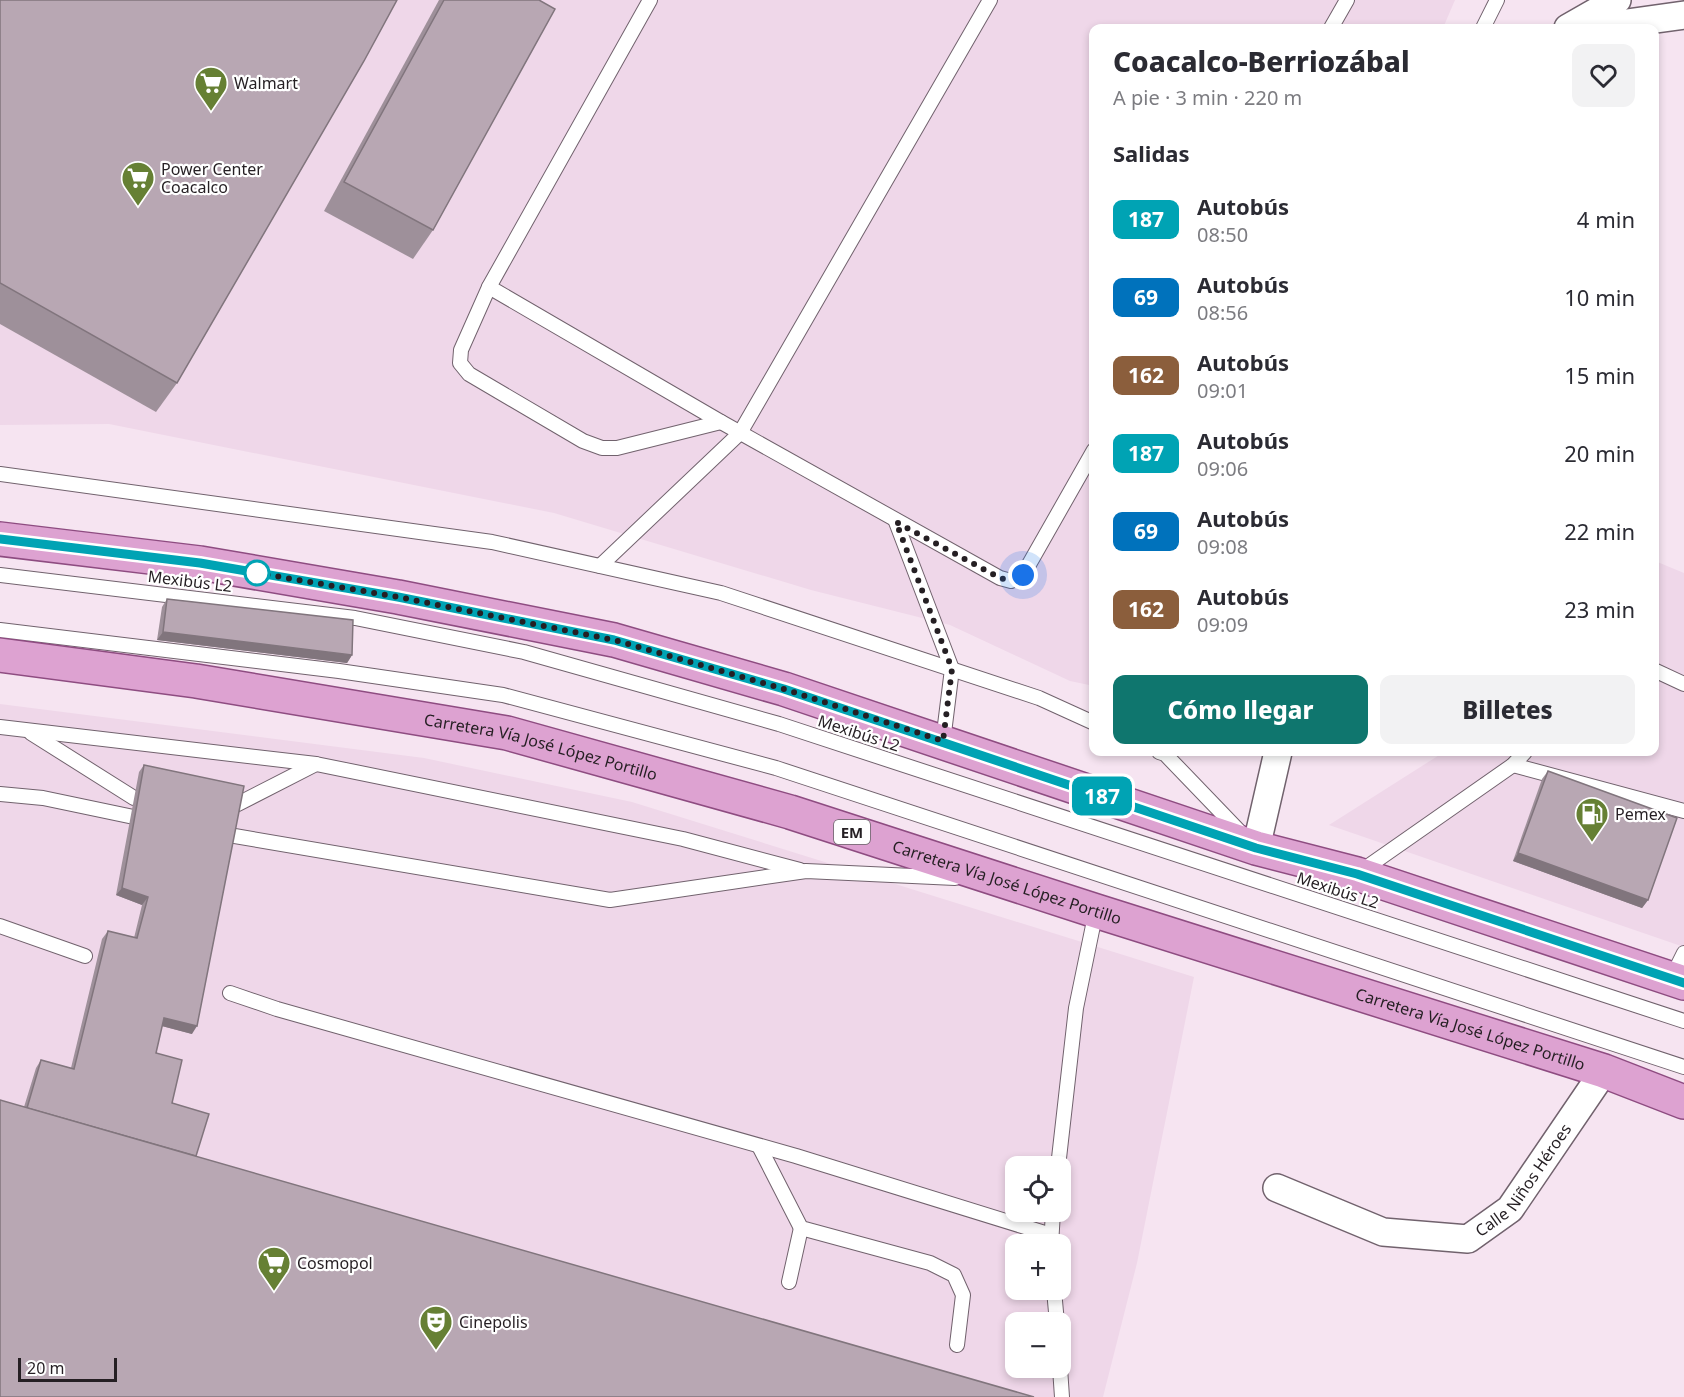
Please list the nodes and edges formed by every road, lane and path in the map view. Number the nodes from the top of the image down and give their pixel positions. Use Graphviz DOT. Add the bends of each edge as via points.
graph roads {
  1 [pos="650,0"];
  2 [pos="990,0"];
  3 [pos="1347,0"];
  4 [pos="1497,0"];
  5 [pos="1578,0"];
  6 [pos="1617,0"];
  7 [pos="1684,15"];
  8 [pos="1333,24"];
  9 [pos="1485,24"];
  10 [pos="1565,24"];
  11 [pos="1575,24"];
  12 [pos="1620,24"];
  13 [pos="489,287"];
  14 [pos="721,422"];
  15 [pos="740,433"];
  16 [pos="1089,459"];
  17 [pos="0,474"];
  18 [pos="896,522"];
  19 [pos="0,539"];
  20 [pos="600,566"];
  21 [pos="0,575"];
  22 [pos="0,630"];
  23 [pos="0,654"];
  24 [pos="952,669"];
  25 [pos="1659,672"];
  26 [pos="1684,684"];
  27 [pos="1089,721"];
  28 [pos="0,727"];
  29 [pos="26,730"];
  30 [pos="943,741"];
  31 [pos="1167,756"];
  32 [pos="1277,756"];
  33 [pos="1521,756"];
  34 [pos="316,764"];
  35 [pos="1513,765"];
  36 [pos="0,794"];
  37 [pos="134,798"];
  38 [pos="228,809"];
  39 [pos="1684,811"];
  40 [pos="158,822"];
  41 [pos="204,831"];
  42 [pos="1256,848"];
  43 [pos="806,871"];
  44 [pos="1357,874"];
  45 [pos="1005,880"];
  46 [pos="1096,911"];
  47 [pos="0,927"];
  48 [pos="85,956"];
  49 [pos="1680,971"];
  50 [pos="230,993"];
  51 [pos="1684,1021"];
  52 [pos="1684,1066"];
  53 [pos="1604,1071"];
  54 [pos="1683,1100"];
  55 [pos="759,1146"];
  56 [pos="1059,1156"];
  57 [pos="1277,1188"];
  58 [pos="801,1228"];
  59 [pos="1032,1234"];
  60 [pos="789,1282"];
  61 [pos="957,1345"];
  62 [pos="1061,1378"];
  63 [pos="1062,1397"];
  1 -- 13 [label="lane"];
  2 -- 15 [label="lane"];
  3 -- 8 [label="lane"];
  4 -- 9 [label="lane"];
  5 -- 10 [label="street"];
  6 -- 11 [label="street"];
  7 -- 12 [label="street"];
  13 -- 14 [label="lane"];
  13 -- 14 [label="lane" via="461,350 460,363 469,374 583,441 602,448 617,448"];
  14 -- 15 [label="lane"];
  15 -- 18 [label="lane"];
  15 -- 20 [label="lane"];
  16 -- 18 [label="lane" via="1023,575 1011,581"];
  17 -- 20 [label="lane" via="492,542"];
  18 -- 24 [label="lane"];
  19 -- 30 [label="main road" via="200,563 614,640 784,689"];
  20 -- 24 [label="lane" via="721,593"];
  21 -- 51 [label="lane, Mexibús L2" via="355,618 524,652 779,724"];
  22 -- 52 [label="lane" via="503,695 776,768"];
  23 -- 45 [label="main road, Carretera Vía José López Portillo / EM" via="196,681 507,733 790,812"];
  24 -- 27 [label="lane" via="1039,698"];
  24 -- 30 [label="lane"];
  25 -- 26 [label="lane"];
  28 -- 29 [label="lane"];
  29 -- 34 [label="lane"];
  29 -- 37 [label="lane"];
  30 -- 42 [label="main road"];
  31 -- 42 [label="lane"];
  32 -- 42 [label="street"];
  33 -- 35 [label="lane"];
  34 -- 38 [label="lane"];
  34 -- 43 [label="lane" via="682,839"];
  35 -- 39 [label="lane"];
  35 -- 44 [label="lane"];
  36 -- 40 [label="lane" via="44,798"];
  41 -- 43 [label="lane" via="610,900"];
  42 -- 44 [label="main road"];
  43 -- 45 [label="lane"];
  44 -- 49 [label="main road"];
  45 -- 46 [label="main road, Carretera Vía José López Portillo / EM"];
  46 -- 53 [label="main road, Carretera Vía José López Portillo / EM"];
  46 -- 56 [label="lane" via="1076,1008"];
  47 -- 48 [label="lane"];
  50 -- 55 [label="lane"];
  53 -- 54 [label="main road, Carretera Vía José López Portillo / EM"];
  53 -- 57 [label="street, Calle Niños Héroes" via="1510,1209 1468,1239 1383,1232"];
  55 -- 58 [label="lane"];
  55 -- 59 [label="lane"];
  58 -- 60 [label="lane"];
  58 -- 61 [label="lane" via="930,1263 954,1275 963,1295"];
  62 -- 63 [label="lane"];
}
